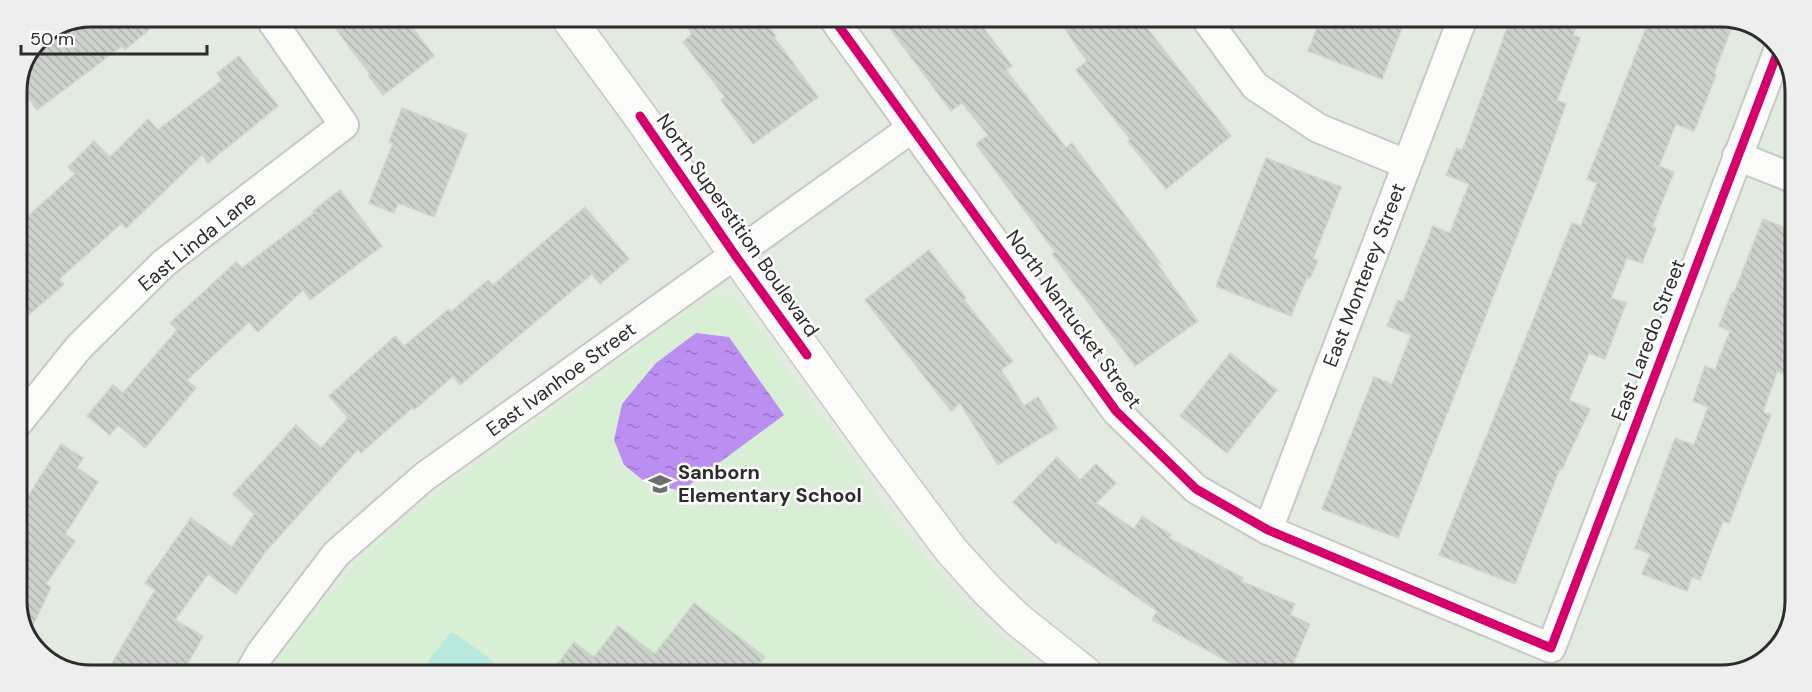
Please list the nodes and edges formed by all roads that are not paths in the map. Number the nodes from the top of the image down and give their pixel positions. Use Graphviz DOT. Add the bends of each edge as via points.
graph roads {
  1 [pos="275,27"];
  2 [pos="574,27"];
  3 [pos="839,27"];
  4 [pos="1212,27"];
  5 [pos="1459,27"];
  6 [pos="1775,58"];
  7 [pos="912,128"];
  8 [pos="1737,156"];
  9 [pos="1406,164"];
  10 [pos="1785,175"];
  11 [pos="735,255"];
  12 [pos="27,412"];
  13 [pos="1268,530"];
  14 [pos="1551,648"];
  15 [pos="254,665"];
  16 [pos="1075,665"];
  1 -- 12 [label="street, East Linda Lane" via="344,125 164,263 79,347"];
  2 -- 11 [label="street, North Superstition Boulevard"];
  3 -- 7 [label="street, North Nantucket Street"];
  4 -- 9 [label="street" via="1255,86 1317,128"];
  5 -- 9 [label="street, East Monterey Street"];
  6 -- 8 [label="street, East Laredo Street"];
  7 -- 11 [label="street, East Ivanhoe Street"];
  7 -- 13 [label="street, North Nantucket Street" via="1116,411 1196,489"];
  8 -- 10 [label="street"];
  8 -- 14 [label="street, East Laredo Street"];
  9 -- 13 [label="street, East Monterey Street"];
  11 -- 15 [label="street, East Ivanhoe Street" via="424,477 336,554"];
  11 -- 16 [label="street, North Superstition Boulevard" via="951,550 1017,619"];
  13 -- 14 [label="street, North Nantucket Street"];
}
